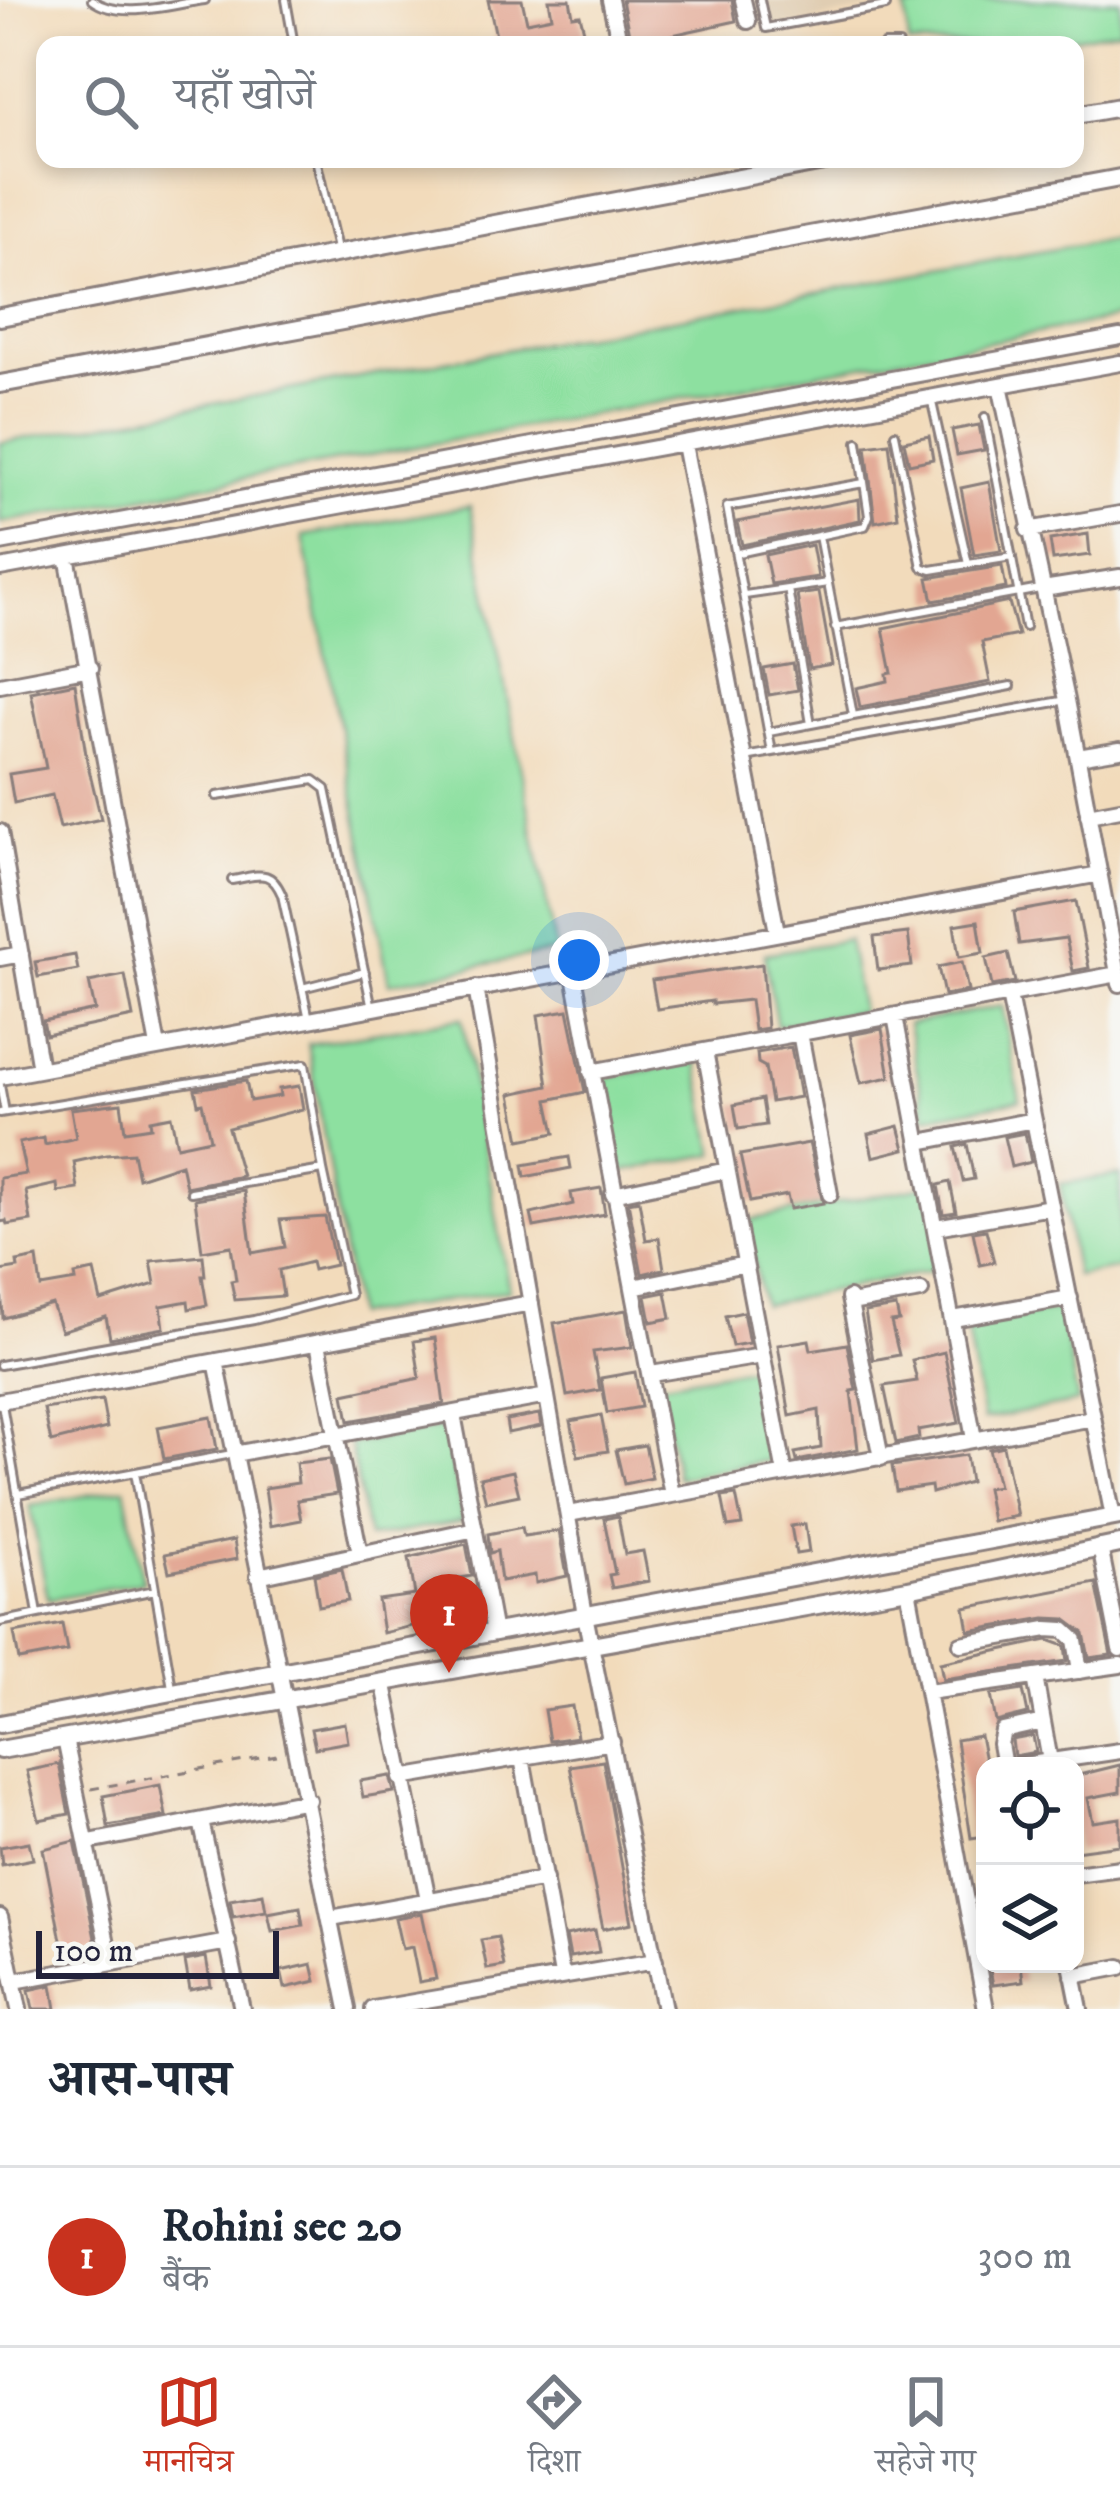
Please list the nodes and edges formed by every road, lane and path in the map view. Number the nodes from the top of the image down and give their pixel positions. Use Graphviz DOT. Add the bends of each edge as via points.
graph roads {
  1 [pos="92,0"];
  2 [pos="205,0"];
  3 [pos="286,0"];
  4 [pos="610,0"];
  5 [pos="743,0"];
  6 [pos="760,0"];
  7 [pos="885,0"];
  8 [pos="748,20"];
  9 [pos="292,36"];
  10 [pos="618,36"];
  11 [pos="1120,107"];
  12 [pos="1084,113"];
  13 [pos="318,168"];
  14 [pos="791,168"];
  15 [pos="1120,178"];
  16 [pos="338,252"];
  17 [pos="0,316"];
  18 [pos="1120,337"];
  19 [pos="1120,363"];
  20 [pos="0,384"];
  21 [pos="1000,385"];
  22 [pos="931,398"];
  23 [pos="985,417"];
  24 [pos="895,434"];
  25 [pos="858,442"];
  26 [pos="684,445"];
  27 [pos="865,483"];
  28 [pos="1120,514"];
  29 [pos="1028,530"];
  30 [pos="819,536"];
  31 [pos="0,543"];
  32 [pos="737,553"];
  33 [pos="68,556"];
  34 [pos="1012,557"];
  35 [pos="968,564"];
  36 [pos="0,568"];
  37 [pos="1120,577"];
  38 [pos="827,583"];
  39 [pos="788,589"];
  40 [pos="1043,589"];
  41 [pos="1018,592"];
  42 [pos="745,595"];
  43 [pos="836,627"];
  44 [pos="1025,627"];
  45 [pos="90,668"];
  46 [pos="0,685"];
  47 [pos="1011,686"];
  48 [pos="1067,700"];
  49 [pos="853,716"];
  50 [pos="812,724"];
  51 [pos="769,732"];
  52 [pos="1120,750"];
  53 [pos="772,752"];
  54 [pos="745,757"];
  55 [pos="1078,757"];
  56 [pos="217,796"];
  57 [pos="1120,809"];
  58 [pos="1088,815"];
  59 [pos="0,832"];
  60 [pos="1100,874"];
  61 [pos="232,880"];
  62 [pos="777,932"];
  63 [pos="21,954"];
  64 [pos="0,958"];
  65 [pos="573,970"];
  66 [pos="365,972"];
  67 [pos="1119,979"];
  68 [pos="302,988"];
  69 [pos="476,988"];
  70 [pos="1009,994"];
  71 [pos="372,1008"];
  72 [pos="896,1016"];
  73 [pos="309,1019"];
  74 [pos="800,1033"];
  75 [pos="158,1047"];
  76 [pos="705,1051"];
  77 [pos="40,1070"];
  78 [pos="591,1072"];
  79 [pos="0,1081"];
  80 [pos="3,1113"];
  81 [pos="1034,1120"];
  82 [pos="920,1142"];
  83 [pos="323,1170"];
  84 [pos="727,1170"];
  85 [pos="191,1192"];
  86 [pos="613,1194"];
  87 [pos="830,1194"];
  88 [pos="1051,1208"];
  89 [pos="936,1227"];
  90 [pos="745,1264"];
  91 [pos="633,1287"];
  92 [pos="921,1291"];
  93 [pos="1070,1298"];
  94 [pos="531,1304"];
  95 [pos="953,1319"];
  96 [pos="318,1342"];
  97 [pos="762,1356"];
  98 [pos="216,1361"];
  99 [pos="0,1365"];
  100 [pos="651,1374"];
  101 [pos="547,1396"];
  102 [pos="1,1401"];
  103 [pos="453,1414"];
  104 [pos="1094,1418"];
  105 [pos="337,1436"];
  106 [pos="974,1438"];
  107 [pos="234,1454"];
  108 [pos="881,1458"];
  109 [pos="135,1472"];
  110 [pos="785,1474"];
  111 [pos="18,1494"];
  112 [pos="672,1495"];
  113 [pos="568,1514"];
  114 [pos="1117,1516"];
  115 [pos="475,1529"];
  116 [pos="1120,1544"];
  117 [pos="1100,1547"];
  118 [pos="360,1554"];
  119 [pos="258,1576"];
  120 [pos="908,1589"];
  121 [pos="155,1590"];
  122 [pos="38,1614"];
  123 [pos="585,1616"];
  124 [pos="0,1622"];
  125 [pos="494,1633"];
  126 [pos="961,1644"];
  127 [pos="592,1646"];
  128 [pos="1120,1649"];
  129 [pos="1120,1665"];
  130 [pos="1080,1671"];
  131 [pos="277,1673"];
  132 [pos="1035,1677"];
  133 [pos="384,1685"];
  134 [pos="173,1692"];
  135 [pos="928,1692"];
  136 [pos="283,1702"];
  137 [pos="1043,1722"];
  138 [pos="0,1724"];
  139 [pos="65,1739"];
  140 [pos="612,1742"];
  141 [pos="0,1750"];
  142 [pos="296,1751"];
  143 [pos="1120,1751"];
  144 [pos="1002,1757"];
  145 [pos="1049,1757"];
  146 [pos="1078,1757"];
  147 [pos="522,1758"];
  148 [pos="401,1778"];
  149 [pos="77,1792"];
  150 [pos="308,1800"];
  151 [pos="202,1822"];
  152 [pos="88,1842"];
  153 [pos="1120,1868"];
  154 [pos="1084,1873"];
  155 [pos="545,1879"];
  156 [pos="976,1892"];
  157 [pos="967,1893"];
  158 [pos="428,1899"];
  159 [pos="0,1917"];
  160 [pos="331,1918"];
  161 [pos="228,1942"];
  162 [pos="655,1961"];
  163 [pos="112,1963"];
  164 [pos="1120,1967"];
  165 [pos="1084,1969"];
  166 [pos="1073,1973"];
  167 [pos="562,1976"];
  168 [pos="14,1982"];
  169 [pos="454,2001"];
  170 [pos="403,2006"];
  171 [pos="19,2009"];
  172 [pos="242,2009"];
  173 [pos="348,2009"];
  174 [pos="373,2009"];
  175 [pos="664,2009"];
  176 [pos="986,2009"];
  177 [pos="1080,2009"];
  1 -- 2 [label="lane" via="110,10"];
  3 -- 9 [label="lane"];
  4 -- 10 [label="street"];
  5 -- 8 [label="street"];
  6 -- 7 [label="lane" via="766,28 886,6"];
  11 -- 12 [label="street"];
  13 -- 16 [label="lane"];
  14 -- 16 [label="street"];
  15 -- 20 [label="street"];
  16 -- 17 [label="street"];
  18 -- 31 [label="street"];
  19 -- 21 [label="street"];
  21 -- 22 [label="street"];
  21 -- 29 [label="street"];
  22 -- 26 [label="street"];
  22 -- 35 [label="lane"];
  23 -- 34 [label="lane"];
  24 -- 35 [label="lane" via="922,567"];
  25 -- 27 [label="lane"];
  26 -- 33 [label="street"];
  26 -- 54 [label="street"];
  27 -- 30 [label="lane" via="865,526"];
  27 -- 32 [label="lane" via="727,507"];
  28 -- 29 [label="street"];
  29 -- 40 [label="street"];
  30 -- 32 [label="lane"];
  30 -- 38 [label="lane"];
  32 -- 42 [label="lane"];
  33 -- 36 [label="street"];
  33 -- 45 [label="street"];
  34 -- 35 [label="lane"];
  34 -- 41 [label="lane"];
  37 -- 40 [label="street"];
  38 -- 39 [label="lane"];
  38 -- 43 [label="lane"];
  39 -- 42 [label="lane"];
  39 -- 50 [label="lane"];
  40 -- 41 [label="lane"];
  40 -- 48 [label="street"];
  41 -- 43 [label="lane"];
  41 -- 44 [label="lane"];
  42 -- 51 [label="lane"];
  43 -- 49 [label="lane"];
  45 -- 46 [label="street"];
  45 -- 75 [label="street"];
  47 -- 49 [label="lane"];
  48 -- 53 [label="lane"];
  48 -- 55 [label="street"];
  49 -- 50 [label="lane"];
  50 -- 51 [label="lane"];
  51 -- 53 [label="lane"];
  52 -- 55 [label="street"];
  53 -- 54 [label="lane"];
  54 -- 62 [label="street"];
  55 -- 58 [label="street"];
  56 -- 66 [label="lane" via="314,780 326,789"];
  57 -- 58 [label="street"];
  58 -- 60 [label="street"];
  59 -- 63 [label="street"];
  60 -- 62 [label="street"];
  60 -- 67 [label="street"];
  61 -- 68 [label="lane" via="275,880"];
  62 -- 65 [label="street"];
  63 -- 64 [label="street"];
  63 -- 77 [label="street"];
  65 -- 69 [label="street"];
  65 -- 78 [label="street"];
  66 -- 68 [label="lane"];
  66 -- 71 [label="lane"];
  67 -- 70 [label="street"];
  68 -- 73 [label="lane"];
  69 -- 71 [label="street"];
  69 -- 94 [label="street"];
  70 -- 72 [label="street"];
  70 -- 81 [label="street"];
  71 -- 73 [label="street"];
  72 -- 74 [label="street"];
  72 -- 82 [label="street"];
  73 -- 75 [label="street"];
  74 -- 76 [label="street"];
  74 -- 87 [label="street"];
  75 -- 77 [label="street"];
  76 -- 78 [label="street"];
  76 -- 84 [label="street"];
  77 -- 79 [label="street"];
  78 -- 86 [label="street"];
  79 -- 80 [label="lane"];
  80 -- 83 [label="lane" via="305,1064"];
  81 -- 82 [label="street"];
  81 -- 88 [label="street"];
  82 -- 89 [label="street"];
  83 -- 85 [label="lane"];
  83 -- 99 [label="lane" via="350,1295"];
  84 -- 86 [label="street"];
  84 -- 90 [label="street"];
  86 -- 91 [label="street"];
  88 -- 89 [label="street"];
  88 -- 93 [label="street"];
  89 -- 95 [label="street"];
  90 -- 91 [label="street"];
  90 -- 97 [label="street"];
  91 -- 100 [label="street"];
  92 -- 108 [label="street" via="850,1300"];
  93 -- 95 [label="street"];
  93 -- 104 [label="street"];
  94 -- 96 [label="street"];
  94 -- 101 [label="street"];
  95 -- 106 [label="street"];
  96 -- 98 [label="street"];
  96 -- 105 [label="street"];
  97 -- 100 [label="street"];
  97 -- 110 [label="street"];
  98 -- 102 [label="street"];
  98 -- 107 [label="street"];
  100 -- 112 [label="street"];
  101 -- 103 [label="street"];
  101 -- 113 [label="street"];
  102 -- 111 [label="lane"];
  103 -- 105 [label="street"];
  103 -- 115 [label="street"];
  104 -- 106 [label="street"];
  104 -- 114 [label="street"];
  105 -- 107 [label="street"];
  105 -- 118 [label="street"];
  106 -- 108 [label="street"];
  107 -- 109 [label="lane"];
  107 -- 119 [label="street"];
  108 -- 110 [label="street"];
  109 -- 111 [label="lane"];
  109 -- 121 [label="lane"];
  110 -- 112 [label="street"];
  111 -- 122 [label="lane"];
  112 -- 113 [label="street"];
  113 -- 123 [label="street"];
  114 -- 123 [label="street"];
  115 -- 118 [label="street"];
  115 -- 125 [label="street"];
  116 -- 117 [label="street"];
  117 -- 120 [label="street"];
  117 -- 128 [label="street"];
  118 -- 119 [label="street"];
  119 -- 131 [label="street"];
  120 -- 127 [label="street"];
  120 -- 135 [label="street"];
  121 -- 122 [label="lane"];
  121 -- 134 [label="lane"];
  122 -- 124 [label="lane"];
  123 -- 125 [label="street"];
  123 -- 127 [label="street"];
  125 -- 131 [label="street"];
  126 -- 130 [label="street" via="1064,1630 1075,1640"];
  127 -- 133 [label="street"];
  127 -- 140 [label="street"];
  129 -- 130 [label="street"];
  130 -- 132 [label="street"];
  131 -- 134 [label="street"];
  131 -- 136 [label="street"];
  132 -- 135 [label="street"];
  132 -- 137 [label="street"];
  133 -- 136 [label="street"];
  133 -- 148 [label="street"];
  134 -- 138 [label="street"];
  135 -- 157 [label="street"];
  136 -- 139 [label="street"];
  136 -- 142 [label="street"];
  137 -- 144 [label="street" via="1003,1731"];
  137 -- 145 [label="street"];
  139 -- 141 [label="street"];
  139 -- 149 [label="street"];
  140 -- 147 [label="street"];
  140 -- 162 [label="street"];
  142 -- 149 [label="path"];
  142 -- 150 [label="street"];
  143 -- 146 [label="street"];
  147 -- 148 [label="street"];
  147 -- 155 [label="street"];
  148 -- 158 [label="street"];
  149 -- 152 [label="street"];
  150 -- 151 [label="street"];
  150 -- 160 [label="street"];
  151 -- 152 [label="street"];
  151 -- 161 [label="street"];
  152 -- 163 [label="street"];
  153 -- 154 [label="street"];
  155 -- 158 [label="street"];
  155 -- 167 [label="street"];
  156 -- 157 [label="street"];
  157 -- 176 [label="street"];
  158 -- 160 [label="street"];
  159 -- 168 [label="street"];
  160 -- 173 [label="street"];
  161 -- 163 [label="street"];
  161 -- 172 [label="street"];
  162 -- 167 [label="street"];
  162 -- 175 [label="street"];
  163 -- 168 [label="street"];
  164 -- 165 [label="street"];
  166 -- 177 [label="street"];
  167 -- 169 [label="street"];
  168 -- 171 [label="street"];
  169 -- 170 [label="street"];
  170 -- 174 [label="street"];
}
